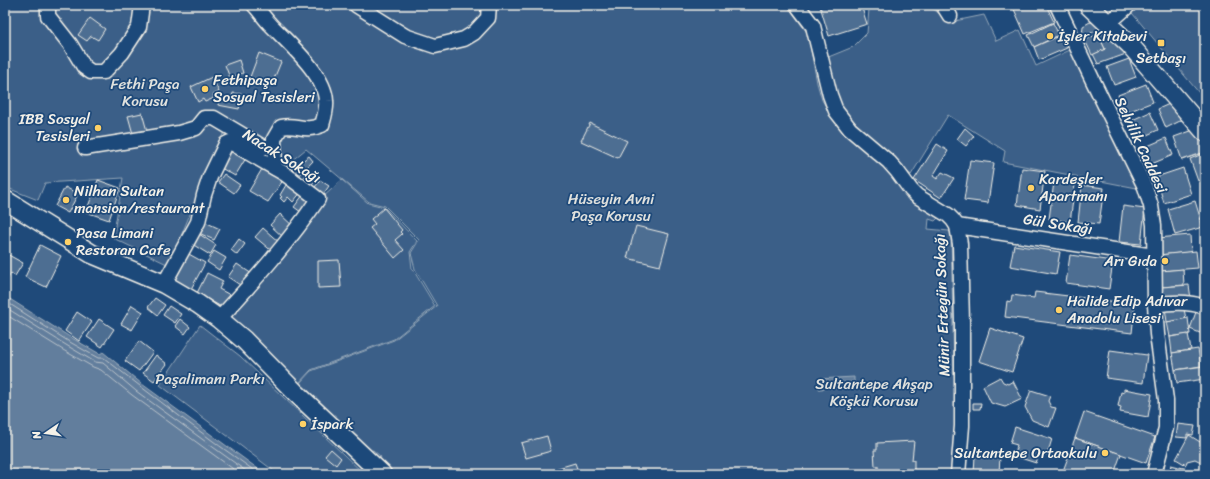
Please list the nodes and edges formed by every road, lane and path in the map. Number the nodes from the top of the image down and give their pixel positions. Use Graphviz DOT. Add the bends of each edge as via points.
graph roads {
  1 [pos="48,5"];
  2 [pos="142,5"];
  3 [pos="254,5"];
  4 [pos="356,5"];
  5 [pos="489,5"];
  6 [pos="797,5"];
  7 [pos="1057,5"];
  8 [pos="1088,5"];
  9 [pos="1114,13"];
  10 [pos="1205,116"];
  11 [pos="1205,132"];
  12 [pos="274,147"];
  13 [pos="85,148"];
  14 [pos="275,168"];
  15 [pos="5,200"];
  16 [pos="957,226"];
  17 [pos="1154,256"];
  18 [pos="164,284"];
  19 [pos="1155,305"];
  20 [pos="1205,307"];
  21 [pos="219,319"];
  22 [pos="382,474"];
  23 [pos="958,474"];
  24 [pos="1154,474"];
  1 -- 2 [label="street" via="48,16 84,67 92,72 104,72 122,53 139,27"];
  3 -- 12 [label="street" via="319,77 326,100 322,125 306,129 281,126 274,139"];
  4 -- 5 [label="street" via="405,36 435,46 464,39 474,33 488,18"];
  6 -- 16 [label="street, Münir Ertegün Sokağı" via="812,26 836,111 850,129 889,162 917,196 948,215"];
  7 -- 17 [label="street, Selvilik Caddesi" via="1145,187 1154,225"];
  8 -- 9 [label="main road"];
  9 -- 10 [label="main road"];
  9 -- 11 [label="main road" via="1130,45"];
  12 -- 13 [label="street" via="263,147 214,118 204,118 196,128 179,133"];
  12 -- 14 [label="street"];
  14 -- 18 [label="street, Nacak Sokağı" via="230,142 226,144 210,177 198,222"];
  14 -- 21 [label="street, Nacak Sokağı" via="318,199 306,218"];
  15 -- 18 [label="main road" via="92,254"];
  16 -- 17 [label="street, Gül Sokağı"];
  16 -- 23 [label="street, Münir Ertegün Sokağı" via="960,244 962,322 962,426"];
  17 -- 19 [label="street, Selvilik Caddesi"];
  18 -- 21 [label="main road"];
  19 -- 20 [label="street" via="1187,302"];
  19 -- 24 [label="street, Selvilik Caddesi" via="1166,400 1166,428"];
  21 -- 22 [label="main road" via="244,340"];
}
